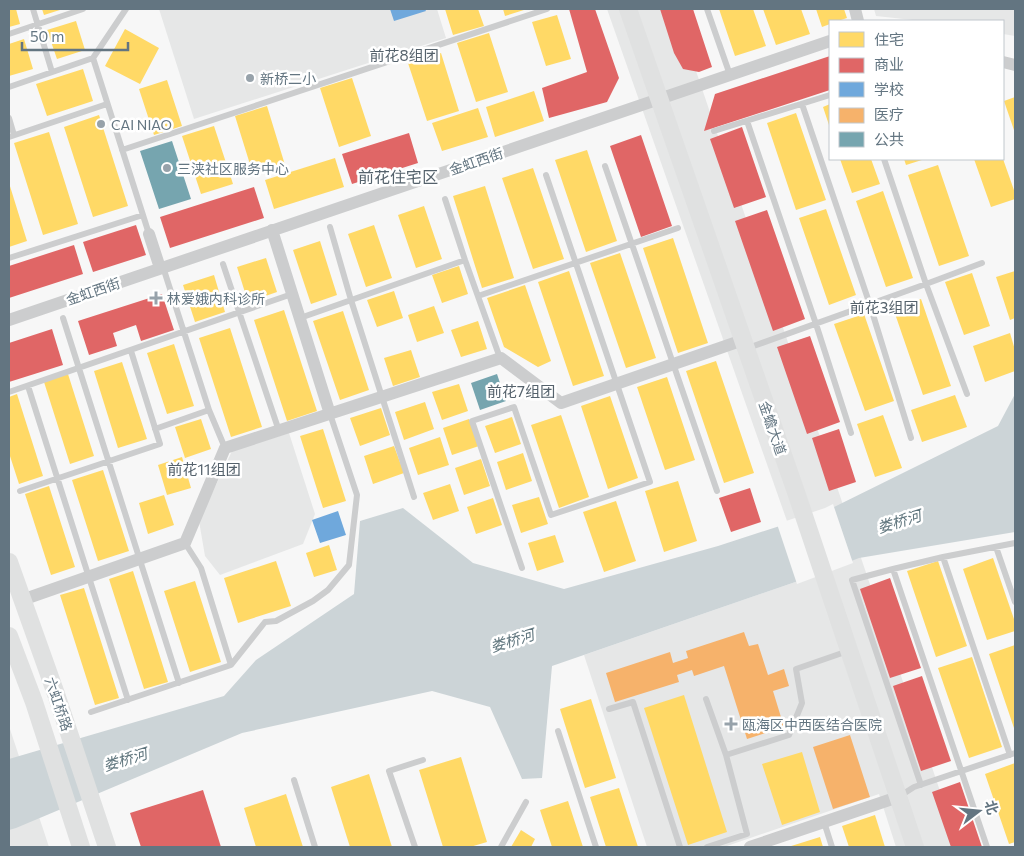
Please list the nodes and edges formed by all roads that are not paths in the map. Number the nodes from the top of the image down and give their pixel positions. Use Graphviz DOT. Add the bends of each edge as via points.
graph roads {
  1 [pos="33,9"];
  2 [pos="82,9"];
  3 [pos="126,9"];
  4 [pos="547,9"];
  5 [pos="628,9"];
  6 [pos="708,9"];
  7 [pos="37,24"];
  8 [pos="9,34"];
  9 [pos="829,41"];
  10 [pos="93,58"];
  11 [pos="52,72"];
  12 [pos="730,75"];
  13 [pos="9,87"];
  14 [pos="829,95"];
  15 [pos="660,99"];
  16 [pos="107,104"];
  17 [pos="802,104"];
  18 [pos="9,118"];
  19 [pos="747,121"];
  20 [pos="714,131"];
  21 [pos="11,136"];
  22 [pos="122,150"];
  23 [pos="884,160"];
  24 [pos="605,166"];
  25 [pos="546,175"];
  26 [pos="445,199"];
  27 [pos="143,215"];
  28 [pos="330,227"];
  29 [pos="678,228"];
  30 [pos="272,230"];
  31 [pos="149,234"];
  32 [pos="632,244"];
  33 [pos="9,258"];
  34 [pos="465,260"];
  35 [pos="576,262"];
  36 [pos="982,263"];
  37 [pos="224,264"];
  38 [pos="162,268"];
  39 [pos="926,284"];
  40 [pos="292,294"];
  41 [pos="478,296"];
  42 [pos="351,300"];
  43 [pos="870,305"];
  44 [pos="240,312"];
  45 [pos="63,318"];
  46 [pos="300,318"];
  47 [pos="9,320"];
  48 [pos="816,324"];
  49 [pos="184,332"];
  50 [pos="745,345"];
  51 [pos="131,351"];
  52 [pos="500,358"];
  53 [pos="673,365"];
  54 [pos="79,368"];
  55 [pos="616,384"];
  56 [pos="28,386"];
  57 [pos="9,392"];
  58 [pos="966,394"];
  59 [pos="382,397"];
  60 [pos="209,410"];
  61 [pos="330,414"];
  62 [pos="155,429"];
  63 [pos="280,431"];
  64 [pos="850,433"];
  65 [pos="911,438"];
  66 [pos="225,448"];
  67 [pos="108,460"];
  68 [pos="58,478"];
  69 [pos="20,491"];
  70 [pos="717,492"];
  71 [pos="414,497"];
  72 [pos="185,543"];
  73 [pos="1015,543"];
  74 [pos="996,547"];
  75 [pos="944,557"];
  76 [pos="140,558"];
  77 [pos="9,562"];
  78 [pos="522,568"];
  79 [pos="893,569"];
  80 [pos="89,576"];
  81 [pos="22,600"];
  82 [pos="1015,602"];
  83 [pos="9,636"];
  84 [pos="849,650"];
  85 [pos="231,665"];
  86 [pos="179,683"];
  87 [pos="706,699"];
  88 [pos="128,700"];
  89 [pos="609,709"];
  90 [pos="91,712"];
  91 [pos="558,731"];
  92 [pos="1013,754"];
  93 [pos="726,755"];
  94 [pos="423,760"];
  95 [pos="961,771"];
  96 [pos="294,780"];
  97 [pos="921,785"];
  98 [pos="898,797"];
  99 [pos="526,802"];
  100 [pos="824,822"];
  101 [pos="771,844"];
  102 [pos="106,845"];
  103 [pos="81,847"];
  104 [pos="315,847"];
  105 [pos="415,847"];
  106 [pos="501,847"];
  107 [pos="596,847"];
  108 [pos="680,847"];
  109 [pos="707,847"];
  110 [pos="750,847"];
  111 [pos="832,847"];
  112 [pos="915,847"];
  113 [pos="987,847"];
  1 -- 7 [label="lane"];
  2 -- 7 [label="lane"];
  3 -- 10 [label="lane"];
  4 -- 22 [label="lane"];
  5 -- 15 [label="street, 金蟾大道"];
  6 -- 12 [label="lane"];
  7 -- 8 [label="lane"];
  7 -- 11 [label="lane"];
  9 -- 12 [label="street, 金虹西街"];
  10 -- 11 [label="lane"];
  10 -- 16 [label="lane"];
  11 -- 13 [label="lane"];
  12 -- 15 [label="street, 金虹西街"];
  14 -- 17 [label="lane"];
  15 -- 30 [label="street, 金虹西街"];
  15 -- 50 [label="street, 金蟾大道"];
  16 -- 21 [label="lane"];
  16 -- 22 [label="lane"];
  17 -- 19 [label="lane"];
  17 -- 43 [label="lane"];
  18 -- 21 [label="lane"];
  19 -- 20 [label="lane"];
  19 -- 48 [label="lane"];
  22 -- 27 [label="lane"];
  23 -- 39 [label="lane"];
  24 -- 32 [label="lane"];
  25 -- 35 [label="lane"];
  26 -- 34 [label="lane"];
  27 -- 31 [label="lane"];
  27 -- 33 [label="lane"];
  28 -- 42 [label="lane"];
  29 -- 32 [label="lane"];
  30 -- 38 [label="street, 金虹西街"];
  30 -- 40 [label="street"];
  31 -- 38 [label="street"];
  32 -- 35 [label="lane"];
  32 -- 53 [label="lane"];
  34 -- 41 [label="lane"];
  34 -- 42 [label="lane"];
  35 -- 41 [label="lane"];
  35 -- 55 [label="lane"];
  36 -- 39 [label="lane"];
  37 -- 44 [label="lane"];
  38 -- 47 [label="street, 金虹西街"];
  38 -- 49 [label="lane"];
  39 -- 43 [label="lane"];
  39 -- 58 [label="lane"];
  40 -- 44 [label="lane"];
  40 -- 46 [label="street"];
  41 -- 52 [label="lane"];
  42 -- 46 [label="lane"];
  42 -- 59 [label="lane"];
  43 -- 48 [label="lane"];
  43 -- 65 [label="lane"];
  44 -- 49 [label="lane"];
  44 -- 63 [label="lane"];
  45 -- 54 [label="lane"];
  46 -- 61 [label="street"];
  48 -- 50 [label="lane"];
  48 -- 64 [label="lane"];
  49 -- 51 [label="lane"];
  49 -- 60 [label="lane"];
  50 -- 53 [label="street"];
  50 -- 84 [label="street, 金蟾大道"];
  51 -- 54 [label="lane"];
  51 -- 62 [label="lane"];
  52 -- 55 [label="street" via="561,403"];
  52 -- 59 [label="street"];
  53 -- 55 [label="street"];
  53 -- 70 [label="lane"];
  54 -- 56 [label="lane"];
  54 -- 67 [label="lane"];
  55 -- 78 [label="lane" via="650,482 551,515 514,407 472,421"];
  56 -- 57 [label="lane"];
  56 -- 68 [label="lane"];
  59 -- 61 [label="street"];
  59 -- 71 [label="lane"];
  60 -- 62 [label="lane"];
  60 -- 66 [label="lane"];
  61 -- 63 [label="street"];
  61 -- 85 [label="lane" via="357,495 348,565 328,590 313,601 276,621 265,622"];
  62 -- 67 [label="lane" via="160,444"];
  63 -- 66 [label="street"];
  66 -- 72 [label="street"];
  67 -- 68 [label="lane"];
  67 -- 76 [label="lane"];
  68 -- 69 [label="lane"];
  68 -- 80 [label="lane"];
  72 -- 76 [label="street"];
  72 -- 85 [label="lane" via="201,568"];
  73 -- 74 [label="lane"];
  74 -- 75 [label="lane"];
  74 -- 82 [label="lane"];
  75 -- 79 [label="lane"];
  75 -- 92 [label="lane"];
  76 -- 80 [label="street"];
  76 -- 86 [label="lane"];
  77 -- 81 [label="street, 六虹桥路"];
  79 -- 95 [label="lane"];
  79 -- 97 [label="lane" via="852,580"];
  80 -- 81 [label="street"];
  80 -- 88 [label="lane"];
  81 -- 102 [label="street, 六虹桥路"];
  83 -- 103 [label="street, 六虹桥路"];
  84 -- 93 [label="lane" via="796,669 802,703 789,735"];
  84 -- 98 [label="street, 金蟾大道"];
  85 -- 86 [label="lane"];
  86 -- 88 [label="lane"];
  87 -- 93 [label="lane"];
  88 -- 90 [label="lane"];
  89 -- 108 [label="lane" via="633,702"];
  91 -- 107 [label="lane"];
  92 -- 95 [label="lane"];
  93 -- 109 [label="lane" via="747,834"];
  94 -- 105 [label="lane" via="389,771"];
  95 -- 97 [label="lane"];
  95 -- 113 [label="lane"];
  96 -- 104 [label="lane"];
  97 -- 98 [label="lane"];
  98 -- 100 [label="street"];
  98 -- 112 [label="street, 金蟾大道"];
  99 -- 106 [label="lane"];
  100 -- 101 [label="street"];
  100 -- 111 [label="lane"];
  101 -- 110 [label="street"];
}
